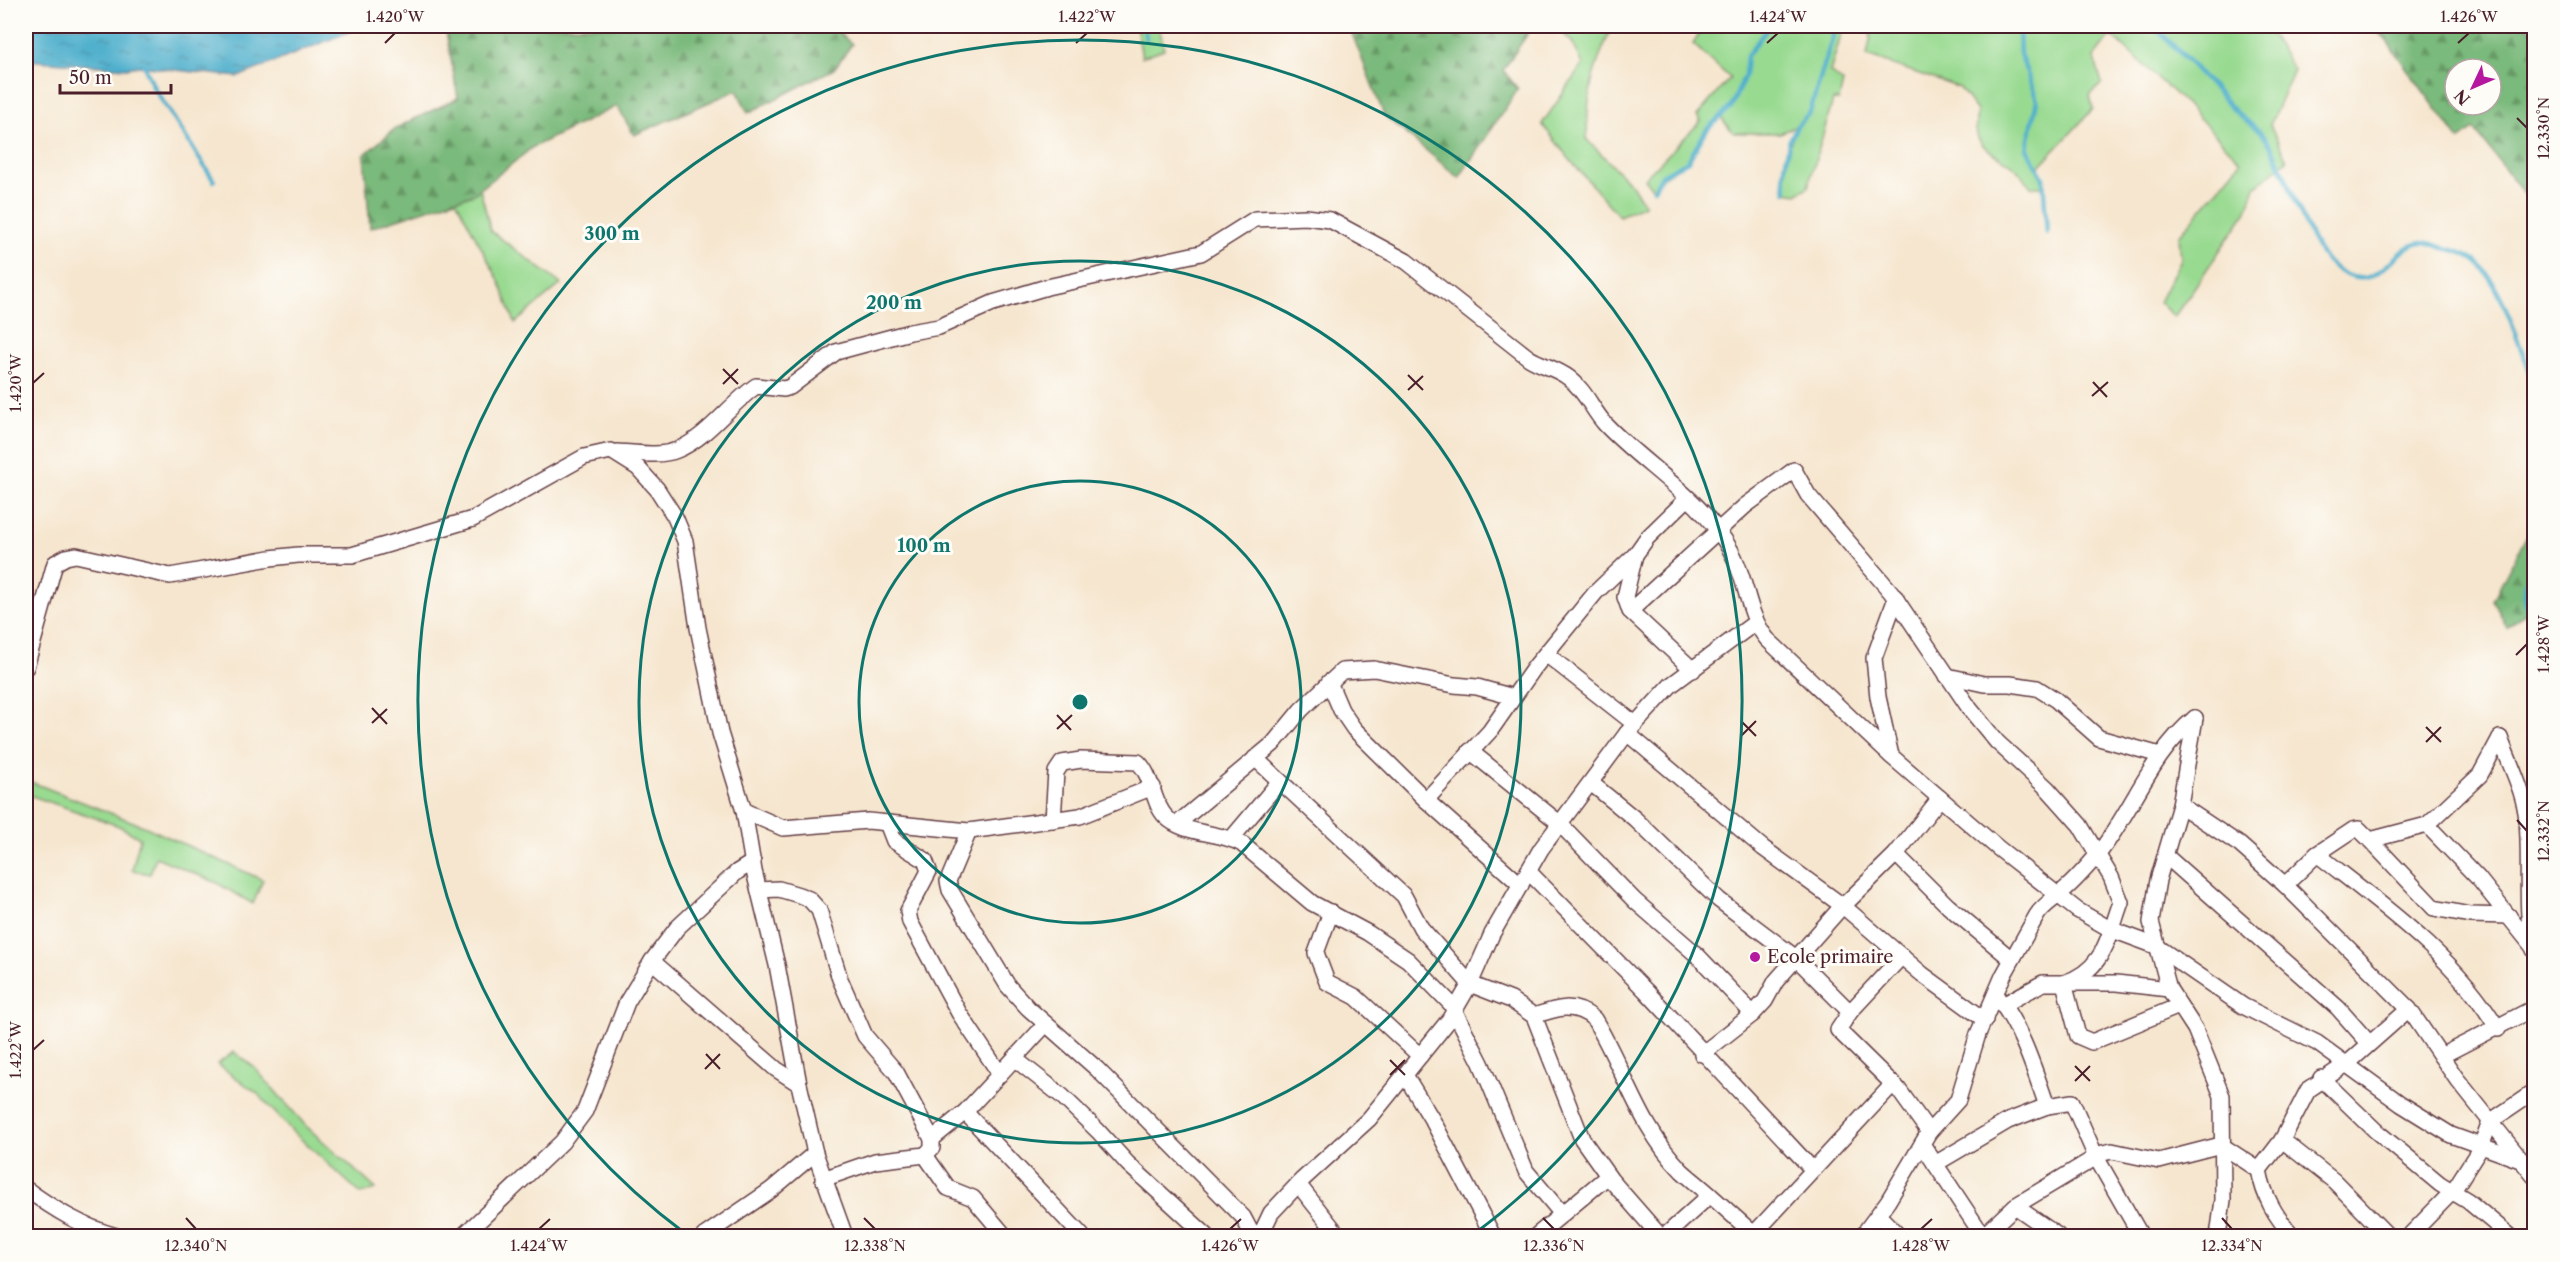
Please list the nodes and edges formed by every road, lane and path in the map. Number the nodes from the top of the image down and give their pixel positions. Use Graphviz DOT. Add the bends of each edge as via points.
graph roads {
  1 [pos="617,452"];
  2 [pos="1687,499"];
  3 [pos="1717,531"];
  4 [pos="1635,555"];
  5 [pos="1896,598"];
  6 [pos="1630,611"];
  7 [pos="1756,622"];
  8 [pos="1546,654"];
  9 [pos="26,667"];
  10 [pos="1693,670"];
  11 [pos="1947,676"];
  12 [pos="1329,682"];
  13 [pos="1513,697"];
  14 [pos="1631,728"];
  15 [pos="1470,751"];
  16 [pos="2160,755"];
  17 [pos="1891,756"];
  18 [pos="1255,758"];
  19 [pos="1280,781"];
  20 [pos="1591,783"];
  21 [pos="1153,788"];
  22 [pos="1940,798"];
  23 [pos="1426,800"];
  24 [pos="2180,805"];
  25 [pos="744,811"];
  26 [pos="1053,820"];
  27 [pos="1558,822"];
  28 [pos="887,823"];
  29 [pos="1177,824"];
  30 [pos="2427,825"];
  31 [pos="969,831"];
  32 [pos="1232,838"];
  33 [pos="2370,840"];
  34 [pos="2098,853"];
  35 [pos="1896,854"];
  36 [pos="2317,854"];
  37 [pos="2166,856"];
  38 [pos="753,862"];
  39 [pos="1525,878"];
  40 [pos="2284,885"];
  41 [pos="759,890"];
  42 [pos="2059,894"];
  43 [pos="1844,906"];
  44 [pos="1331,912"];
  45 [pos="2509,916"];
  46 [pos="2110,929"];
  47 [pos="2156,946"];
  48 [pos="2534,949"];
  49 [pos="1902,956"];
  50 [pos="1796,958"];
  51 [pos="2010,958"];
  52 [pos="652,961"];
  53 [pos="2064,983"];
  54 [pos="1470,984"];
  55 [pos="2169,989"];
  56 [pos="1999,1001"];
  57 [pos="2179,1006"];
  58 [pos="2535,1008"];
  59 [pos="2409,1009"];
  60 [pos="1456,1011"];
  61 [pos="1850,1012"];
  62 [pos="1753,1014"];
  63 [pos="1534,1016"];
  64 [pos="1985,1020"];
  65 [pos="1046,1024"];
  66 [pos="2498,1029"];
  67 [pos="2369,1043"];
  68 [pos="1702,1054"];
  69 [pos="1420,1056"];
  70 [pos="2441,1056"];
  71 [pos="1015,1059"];
  72 [pos="2348,1063"];
  73 [pos="1000,1074"];
  74 [pos="1405,1075"];
  75 [pos="2321,1078"];
  76 [pos="799,1084"];
  77 [pos="1893,1084"];
  78 [pos="2535,1092"];
  79 [pos="2047,1106"];
  80 [pos="965,1112"];
  81 [pos="2490,1122"];
  82 [pos="1925,1138"];
  83 [pos="932,1139"];
  84 [pos="2282,1140"];
  85 [pos="2222,1145"];
  86 [pos="2481,1147"];
  87 [pos="815,1153"];
  88 [pos="925,1155"];
  89 [pos="2096,1157"];
  90 [pos="1935,1164"];
  91 [pos="2532,1168"];
  92 [pos="1813,1170"];
  93 [pos="2259,1170"];
  94 [pos="1608,1176"];
  95 [pos="823,1179"];
  96 [pos="1298,1184"];
  97 [pos="26,1189"];
  98 [pos="2453,1191"];
  99 [pos="1710,1195"];
  100 [pos="2015,1206"];
  101 [pos="1562,1214"];
  102 [pos="1878,1215"];
  103 [pos="1543,1233"];
  104 [pos="1250,1235"];
  105 [pos="116,1236"];
  106 [pos="463,1236"];
  107 [pos="704,1236"];
  108 [pos="845,1236"];
  109 [pos="1005,1236"];
  110 [pos="1082,1236"];
  111 [pos="1207,1236"];
  112 [pos="1339,1236"];
  113 [pos="1493,1236"];
  114 [pos="1663,1236"];
  115 [pos="1754,1236"];
  116 [pos="1862,1236"];
  117 [pos="1899,1236"];
  118 [pos="1983,1236"];
  119 [pos="2058,1236"];
  120 [pos="2141,1236"];
  121 [pos="2218,1236"];
  122 [pos="2292,1236"];
  123 [pos="2388,1236"];
  124 [pos="2409,1236"];
  125 [pos="2510,1236"];
  1 -- 2 [label="street" via="678,450 756,386 790,387 836,352 939,327 993,303 1047,287 1201,253 1255,219 1316,216 1406,261 1529,358 1568,377 1581,388 1605,423"];
  1 -- 9 [label="street" via="584,457 473,519 342,557 298,555 170,576 76,555 66,557 55,563"];
  1 -- 25 [label="street" via="657,489 685,540 720,733"];
  2 -- 3 [label="street"];
  2 -- 4 [label="street"];
  3 -- 5 [label="street" via="1794,470 1808,495"];
  3 -- 6 [label="street"];
  3 -- 7 [label="street" via="1732,552"];
  4 -- 6 [label="street" via="1625,597"];
  4 -- 8 [label="street" via="1596,592"];
  5 -- 11 [label="street"];
  5 -- 17 [label="street" via="1874,658"];
  6 -- 10 [label="street"];
  7 -- 10 [label="street"];
  7 -- 17 [label="street" via="1795,669"];
  8 -- 13 [label="street"];
  8 -- 14 [label="street"];
  10 -- 14 [label="street" via="1657,698"];
  11 -- 16 [label="street" via="1984,684 2037,688 2099,738"];
  11 -- 34 [label="street" via="1997,742 2047,788 2080,825"];
  12 -- 13 [label="street" via="1342,671 1374,669"];
  12 -- 18 [label="street" via="1273,744"];
  12 -- 23 [label="street" via="1354,729"];
  13 -- 15 [label="street" via="1490,731"];
  14 -- 20 [label="street"];
  14 -- 43 [label="street" via="1763,848"];
  15 -- 23 [label="street"];
  15 -- 27 [label="street"];
  16 -- 24 [label="street" via="2195,718"];
  16 -- 34 [label="street"];
  17 -- 22 [label="street"];
  18 -- 19 [label="street"];
  18 -- 29 [label="street"];
  19 -- 32 [label="street"];
  19 -- 54 [label="street" via="1404,896 1421,928"];
  20 -- 27 [label="street"];
  20 -- 50 [label="street" via="1635,819 1719,900"];
  21 -- 26 [label="street" via="1080,816"];
  21 -- 26 [label="street" via="1138,762 1062,763 1056,771"];
  21 -- 29 [label="street" via="1165,816"];
  22 -- 35 [label="street"];
  22 -- 42 [label="street"];
  23 -- 39 [label="street"];
  24 -- 37 [label="street"];
  24 -- 40 [label="street" via="2240,845"];
  25 -- 28 [label="street" via="783,828"];
  25 -- 38 [label="street"];
  26 -- 31 [label="street"];
  27 -- 39 [label="street"];
  27 -- 62 [label="street"];
  28 -- 31 [label="street"];
  28 -- 73 [label="street" via="894,841 928,865 929,871 908,911 910,922 959,1013"];
  29 -- 32 [label="street"];
  30 -- 33 [label="street"];
  30 -- 45 [label="street"];
  30 -- 48 [label="street" via="2480,775 2500,738 2527,821"];
  31 -- 65 [label="street" via="948,881 950,890 1008,986"];
  32 -- 44 [label="street" via="1297,892"];
  33 -- 36 [label="street" via="2355,829"];
  33 -- 45 [label="street" via="2434,908 2470,915"];
  34 -- 42 [label="street"];
  34 -- 46 [label="street" via="2121,902"];
  35 -- 43 [label="street"];
  35 -- 51 [label="street" via="1948,906"];
  36 -- 40 [label="street"];
  36 -- 66 [label="street" via="2466,980"];
  37 -- 47 [label="street" via="2152,908"];
  37 -- 67 [label="street" via="2338,1008"];
  38 -- 41 [label="street"];
  38 -- 52 [label="street" via="736,872 677,928"];
  39 -- 54 [label="street" via="1492,934"];
  39 -- 68 [label="street" via="1646,992"];
  40 -- 59 [label="street"];
  41 -- 76 [label="street"];
  41 -- 83 [label="street" via="779,889 800,895 810,899 819,910 840,979 865,1036 896,1072"];
  42 -- 46 [label="street" via="2077,910"];
  42 -- 51 [label="street" via="2042,907"];
  43 -- 49 [label="street"];
  43 -- 50 [label="street"];
  44 -- 60 [label="street" via="1408,960"];
  44 -- 69 [label="street" via="1316,953 1327,982 1356,997"];
  45 -- 48 [label="street"];
  46 -- 47 [label="street"];
  46 -- 53 [label="street" via="2096,966 2080,978"];
  47 -- 55 [label="street"];
  47 -- 72 [label="street" via="2243,1006"];
  49 -- 61 [label="street"];
  49 -- 64 [label="street"];
  50 -- 61 [label="street"];
  50 -- 62 [label="street"];
  51 -- 56 [label="street"];
  52 -- 76 [label="street"];
  52 -- 106 [label="street" via="627,1002 585,1111 562,1142"];
  53 -- 55 [label="street"];
  53 -- 56 [label="street" via="2037,984"];
  53 -- 57 [label="street" via="2078,1036 2092,1042"];
  54 -- 60 [label="street"];
  54 -- 63 [label="street" via="1510,1000"];
  55 -- 57 [label="street"];
  56 -- 64 [label="street"];
  56 -- 79 [label="street" via="2032,1063"];
  57 -- 85 [label="street" via="2195,1029 2217,1077 2224,1112"];
  58 -- 66 [label="street"];
  59 -- 67 [label="street"];
  59 -- 70 [label="street"];
  60 -- 69 [label="street"];
  60 -- 101 [label="street" via="1526,1171"];
  61 -- 77 [label="street" via="1838,1027 1840,1035"];
  62 -- 68 [label="street"];
  63 -- 94 [label="street" via="1582,1139"];
  63 -- 99 [label="street" via="1561,1007 1583,1010 1594,1019 1663,1147 1682,1171"];
  64 -- 82 [label="street" via="1971,1052 1958,1100"];
  65 -- 71 [label="street"];
  65 -- 104 [label="street" via="1096,1068 1243,1217"];
  66 -- 70 [label="street"];
  67 -- 72 [label="street"];
  68 -- 92 [label="street"];
  69 -- 74 [label="street"];
  70 -- 81 [label="street"];
  71 -- 73 [label="street"];
  71 -- 111 [label="street" via="1062,1096 1128,1164"];
  72 -- 75 [label="street"];
  72 -- 86 [label="street" via="2451,1135"];
  73 -- 80 [label="street"];
  74 -- 96 [label="street" via="1370,1119"];
  74 -- 113 [label="street"];
  75 -- 84 [label="street" via="2298,1105"];
  75 -- 98 [label="street" via="2376,1131"];
  76 -- 87 [label="street"];
  77 -- 82 [label="street"];
  77 -- 92 [label="street"];
  78 -- 81 [label="street"];
  79 -- 89 [label="street" via="2072,1102"];
  79 -- 90 [label="street" via="2008,1120"];
  80 -- 83 [label="street"];
  80 -- 110 [label="street"];
  81 -- 86 [label="street"];
  81 -- 91 [label="street"];
  82 -- 90 [label="street"];
  82 -- 102 [label="street"];
  83 -- 88 [label="street" via="932,1148"];
  84 -- 93 [label="street"];
  84 -- 123 [label="street" via="2334,1181"];
  85 -- 89 [label="street" via="2159,1161 2112,1151"];
  85 -- 93 [label="street"];
  85 -- 121 [label="street" via="2223,1200"];
  86 -- 91 [label="street"];
  86 -- 98 [label="street"];
  87 -- 95 [label="street"];
  87 -- 107 [label="street" via="771,1190"];
  88 -- 95 [label="street" via="875,1161"];
  88 -- 109 [label="street" via="948,1188 973,1198"];
  89 -- 100 [label="street"];
  89 -- 120 [label="street"];
  90 -- 118 [label="street"];
  92 -- 115 [label="street"];
  93 -- 122 [label="street" via="2272,1210"];
  94 -- 101 [label="street"];
  94 -- 114 [label="street"];
  95 -- 108 [label="street"];
  96 -- 104 [label="street"];
  96 -- 112 [label="street"];
  97 -- 105 [label="street" via="62,1215"];
  98 -- 124 [label="street"];
  98 -- 125 [label="street"];
  99 -- 114 [label="street"];
  99 -- 115 [label="street"];
  100 -- 118 [label="street"];
  100 -- 119 [label="street"];
  101 -- 103 [label="street"];
  102 -- 116 [label="street"];
  102 -- 117 [label="street"];
}
